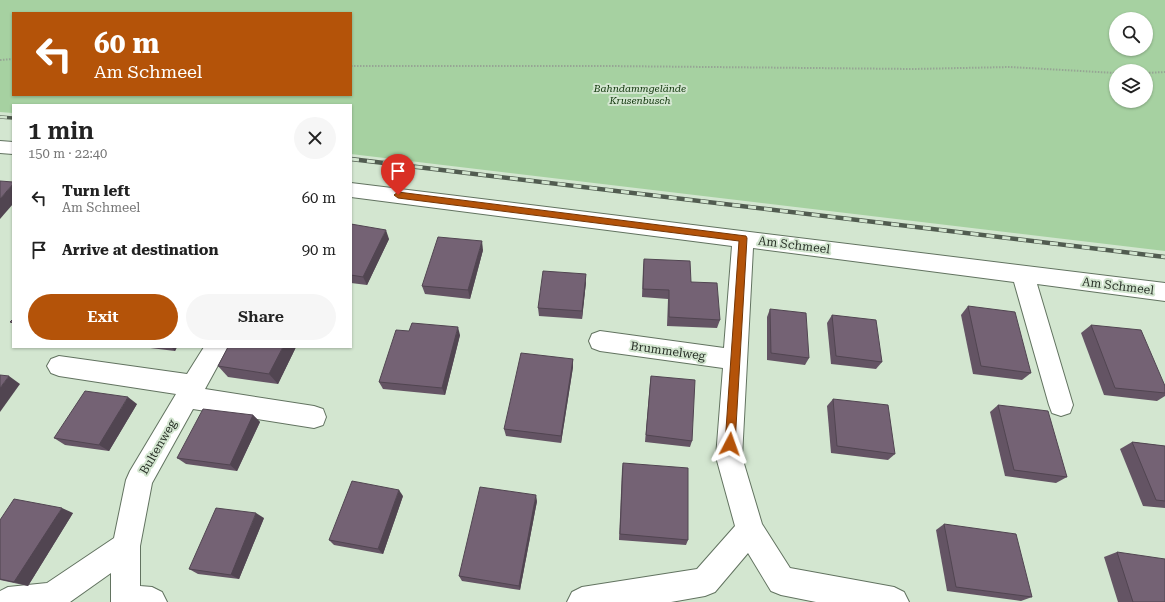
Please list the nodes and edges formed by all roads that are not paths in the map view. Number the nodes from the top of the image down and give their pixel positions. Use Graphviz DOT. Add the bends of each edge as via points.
graph roads {
  1 [pos="0,146"];
  2 [pos="12,148"];
  3 [pos="352,190"];
  4 [pos="743,238"];
  5 [pos="1022,274"];
  6 [pos="1165,292"];
  7 [pos="600,341"];
  8 [pos="215,348"];
  9 [pos="736,360"];
  10 [pos="59,366"];
  11 [pos="190,392"];
  12 [pos="1061,405"];
  13 [pos="314,417"];
  14 [pos="750,530"];
  15 [pos="126,546"];
  16 [pos="8,602"];
  17 [pos="152,602"];
  18 [pos="582,602"];
  19 [pos="894,602"];
  1 -- 2 [label="street"];
  3 -- 4 [label="street, Am Schmeel"];
  4 -- 5 [label="street, Am Schmeel"];
  4 -- 9 [label="street"];
  5 -- 6 [label="street, Am Schmeel"];
  5 -- 12 [label="street"];
  7 -- 9 [label="street, Brummelweg"];
  8 -- 11 [label="street, Bultenweg"];
  9 -- 14 [label="street" via="729,457"];
  10 -- 11 [label="street"];
  11 -- 13 [label="street"];
  11 -- 15 [label="street, Bultenweg" via="139,480"];
  14 -- 18 [label="street" via="705,582"];
  14 -- 19 [label="street" via="781,581"];
  15 -- 16 [label="street" via="52,597"];
  15 -- 17 [label="street, Bultenweg" via="125,600"];
}
